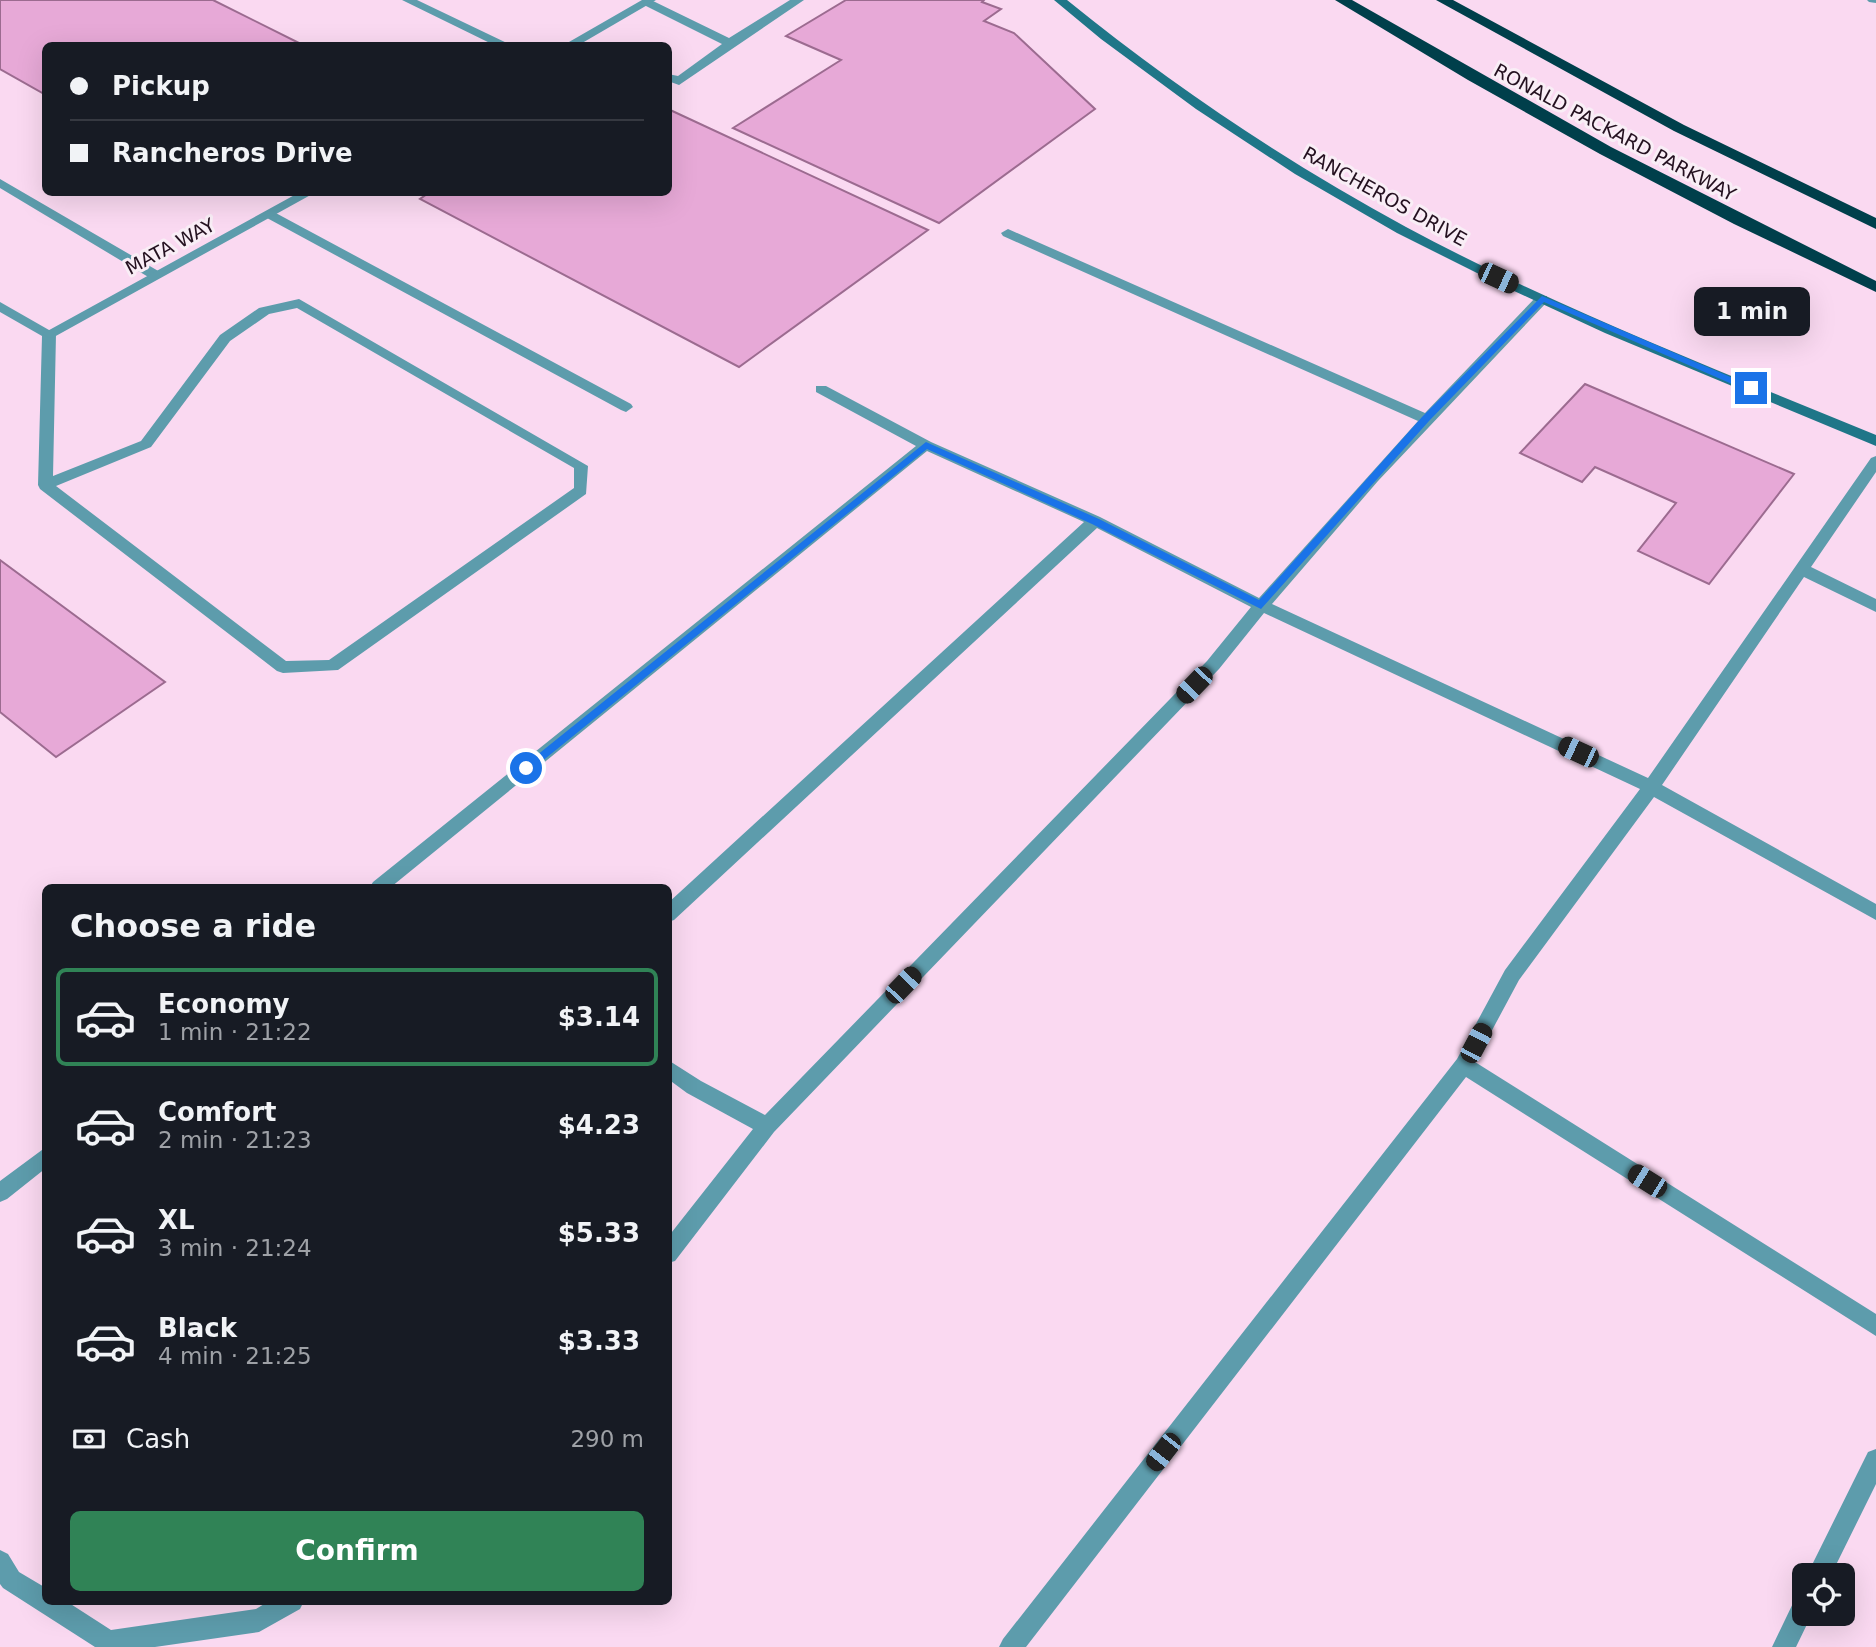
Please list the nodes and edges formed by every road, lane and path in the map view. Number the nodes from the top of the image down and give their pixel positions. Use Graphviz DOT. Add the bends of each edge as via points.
graph roads {
  1 [pos="408,0"];
  2 [pos="798,0"];
  3 [pos="1060,0"];
  4 [pos="1342,0"];
  5 [pos="1443,0"];
  6 [pos="648,1"];
  7 [pos="498,42"];
  8 [pos="579,42"];
  9 [pos="730,43"];
  10 [pos="672,78"];
  11 [pos="0,183"];
  12 [pos="303,196"];
  13 [pos="272,215"];
  14 [pos="1876,224"];
  15 [pos="1008,233"];
  16 [pos="155,275"];
  17 [pos="1876,287"];
  18 [pos="1542,299"];
  19 [pos="0,306"];
  20 [pos="49,334"];
  21 [pos="821,389"];
  22 [pos="626,407"];
  23 [pos="1426,419"];
  24 [pos="1876,441"];
  25 [pos="926,445"];
  26 [pos="1876,461"];
  27 [pos="45,485"];
  28 [pos="1095,521"];
  29 [pos="1800,568"];
  30 [pos="1261,605"];
  31 [pos="1876,606"];
  32 [pos="1651,786"];
  33 [pos="383,884"];
  34 [pos="672,911"];
  35 [pos="1876,913"];
  36 [pos="1464,1065"];
  37 [pos="672,1071"];
  38 [pos="767,1126"];
  39 [pos="42,1159"];
  40 [pos="0,1193"];
  41 [pos="672,1249"];
  42 [pos="1876,1326"];
  43 [pos="1876,1460"];
  44 [pos="0,1562"];
  45 [pos="1825,1563"];
  46 [pos="42,1600"];
  47 [pos="51,1605"];
  48 [pos="285,1605"];
  49 [pos="1794,1626"];
  50 [pos="1011,1647"];
  51 [pos="1784,1647"];
  1 -- 7 [label="street"];
  2 -- 9 [label="street"];
  3 -- 18 [label="main road, RANCHEROS DRIVE" via="1255,146 1453,257"];
  4 -- 17 [label="highway, RONALD PACKARD PARKWAY" via="1614,156"];
  5 -- 14 [label="highway, RONALD PACKARD PARKWAY" via="1679,128"];
  6 -- 8 [label="street"];
  6 -- 9 [label="street"];
  9 -- 10 [label="street" via="679,81"];
  11 -- 16 [label="street"];
  12 -- 13 [label="street, MATA WAY"];
  13 -- 16 [label="street, MATA WAY"];
  13 -- 22 [label="street"];
  15 -- 23 [label="street"];
  16 -- 20 [label="street, MATA WAY"];
  18 -- 23 [label="street"];
  18 -- 24 [label="main road, RANCHEROS DRIVE"];
  19 -- 20 [label="street"];
  20 -- 27 [label="street"];
  21 -- 25 [label="street"];
  23 -- 30 [label="street"];
  25 -- 28 [label="street"];
  25 -- 33 [label="street"];
  26 -- 29 [label="street"];
  27 -- 27 [label="street" via="283,667 332,666 581,489 581,466 299,303 264,311 225,338 146,444"];
  28 -- 30 [label="street"];
  28 -- 34 [label="street"];
  29 -- 31 [label="street"];
  29 -- 32 [label="street"];
  30 -- 32 [label="street"];
  30 -- 38 [label="street" via="1213,665"];
  32 -- 35 [label="street"];
  32 -- 36 [label="street" via="1512,975"];
  36 -- 42 [label="street"];
  36 -- 50 [label="street"];
  37 -- 38 [label="street"];
  38 -- 41 [label="street"];
  39 -- 40 [label="street"];
  43 -- 45 [label="street"];
  44 -- 46 [label="street" via="11,1580"];
  47 -- 48 [label="street" via="109,1642 259,1620"];
  49 -- 51 [label="street"];
}
